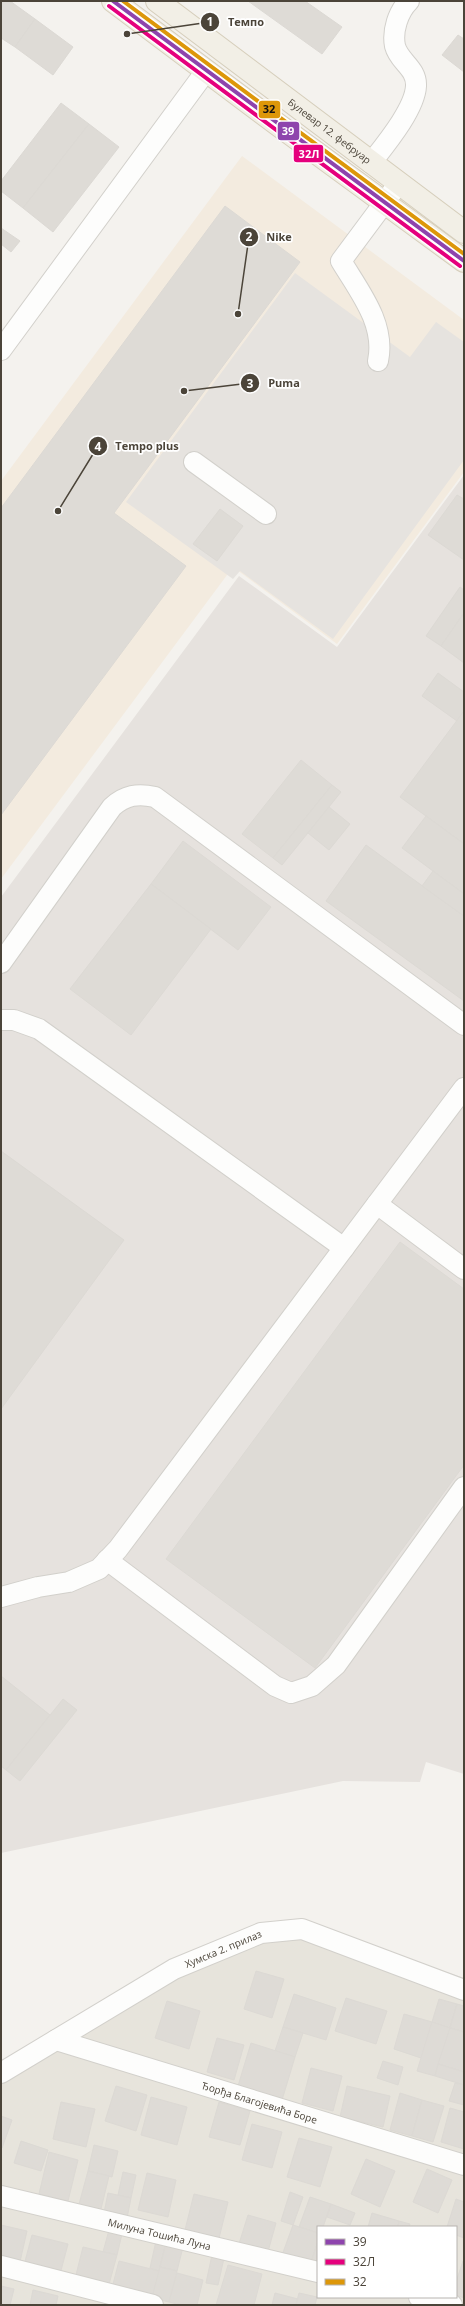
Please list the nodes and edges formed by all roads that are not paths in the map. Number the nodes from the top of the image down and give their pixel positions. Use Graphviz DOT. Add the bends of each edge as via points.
graph roads {
  1 [pos="113,1"];
  2 [pos="157,1"];
  3 [pos="409,1"];
  4 [pos="206,71"];
  5 [pos="371,162"];
  6 [pos="399,183"];
  7 [pos="385,202"];
  8 [pos="464,232"];
  9 [pos="464,261"];
  10 [pos="1,350"];
  11 [pos="378,361"];
  12 [pos="194,462"];
  13 [pos="266,514"];
  14 [pos="1,963"];
  15 [pos="1,1020"];
  16 [pos="464,1025"];
  17 [pos="464,1088"];
  18 [pos="457,1112"];
  19 [pos="377,1204"];
  20 [pos="344,1248"];
  21 [pos="464,1269"];
  22 [pos="464,1487"];
  23 [pos="107,1560"];
  24 [pos="1,1597"];
  25 [pos="464,1990"];
  26 [pos="56,2040"];
  27 [pos="1,2073"];
  28 [pos="464,2165"];
  29 [pos="1,2196"];
  30 [pos="1,2266"];
  31 [pos="317,2272"];
  32 [pos="423,2298"];
  33 [pos="153,2305"];
  34 [pos="452,2305"];
  1 -- 4 [label="main road"];
  2 -- 5 [label="main road, Булевар 12. фебруар"];
  3 -- 5 [label="street" via="402,8 395,27 395,47 415,74 416,87 394,134"];
  4 -- 7 [label="main road"];
  4 -- 10 [label="street"];
  5 -- 6 [label="main road, Булевар 12. фебруар"];
  6 -- 7 [label="street"];
  6 -- 8 [label="main road, Булевар 12. фебруар"];
  7 -- 9 [label="main road"];
  7 -- 11 [label="street" via="341,261 367,303 376,326 380,352"];
  12 -- 13 [label="street"];
  14 -- 16 [label="street" via="112,807 126,797 144,794 155,797"];
  15 -- 20 [label="street" via="14,1020 39,1028"];
  17 -- 18 [label="street"];
  18 -- 19 [label="street"];
  19 -- 20 [label="street"];
  19 -- 21 [label="street"];
  20 -- 23 [label="street"];
  22 -- 23 [label="street" via="336,1665 312,1686 291,1693 275,1686"];
  23 -- 24 [label="street" via="99,1569 69,1582"];
  25 -- 26 [label="street, Хумска 2. прилаз" via="302,1929 261,1932 174,1969"];
  26 -- 27 [label="street, Хумска 2. прилаз"];
  26 -- 28 [label="street, Ђорђа Благојевића Боре"];
  29 -- 31 [label="street, Милуна Тошића Луна"];
  30 -- 33 [label="street"];
  32 -- 34 [label="street"];
}
